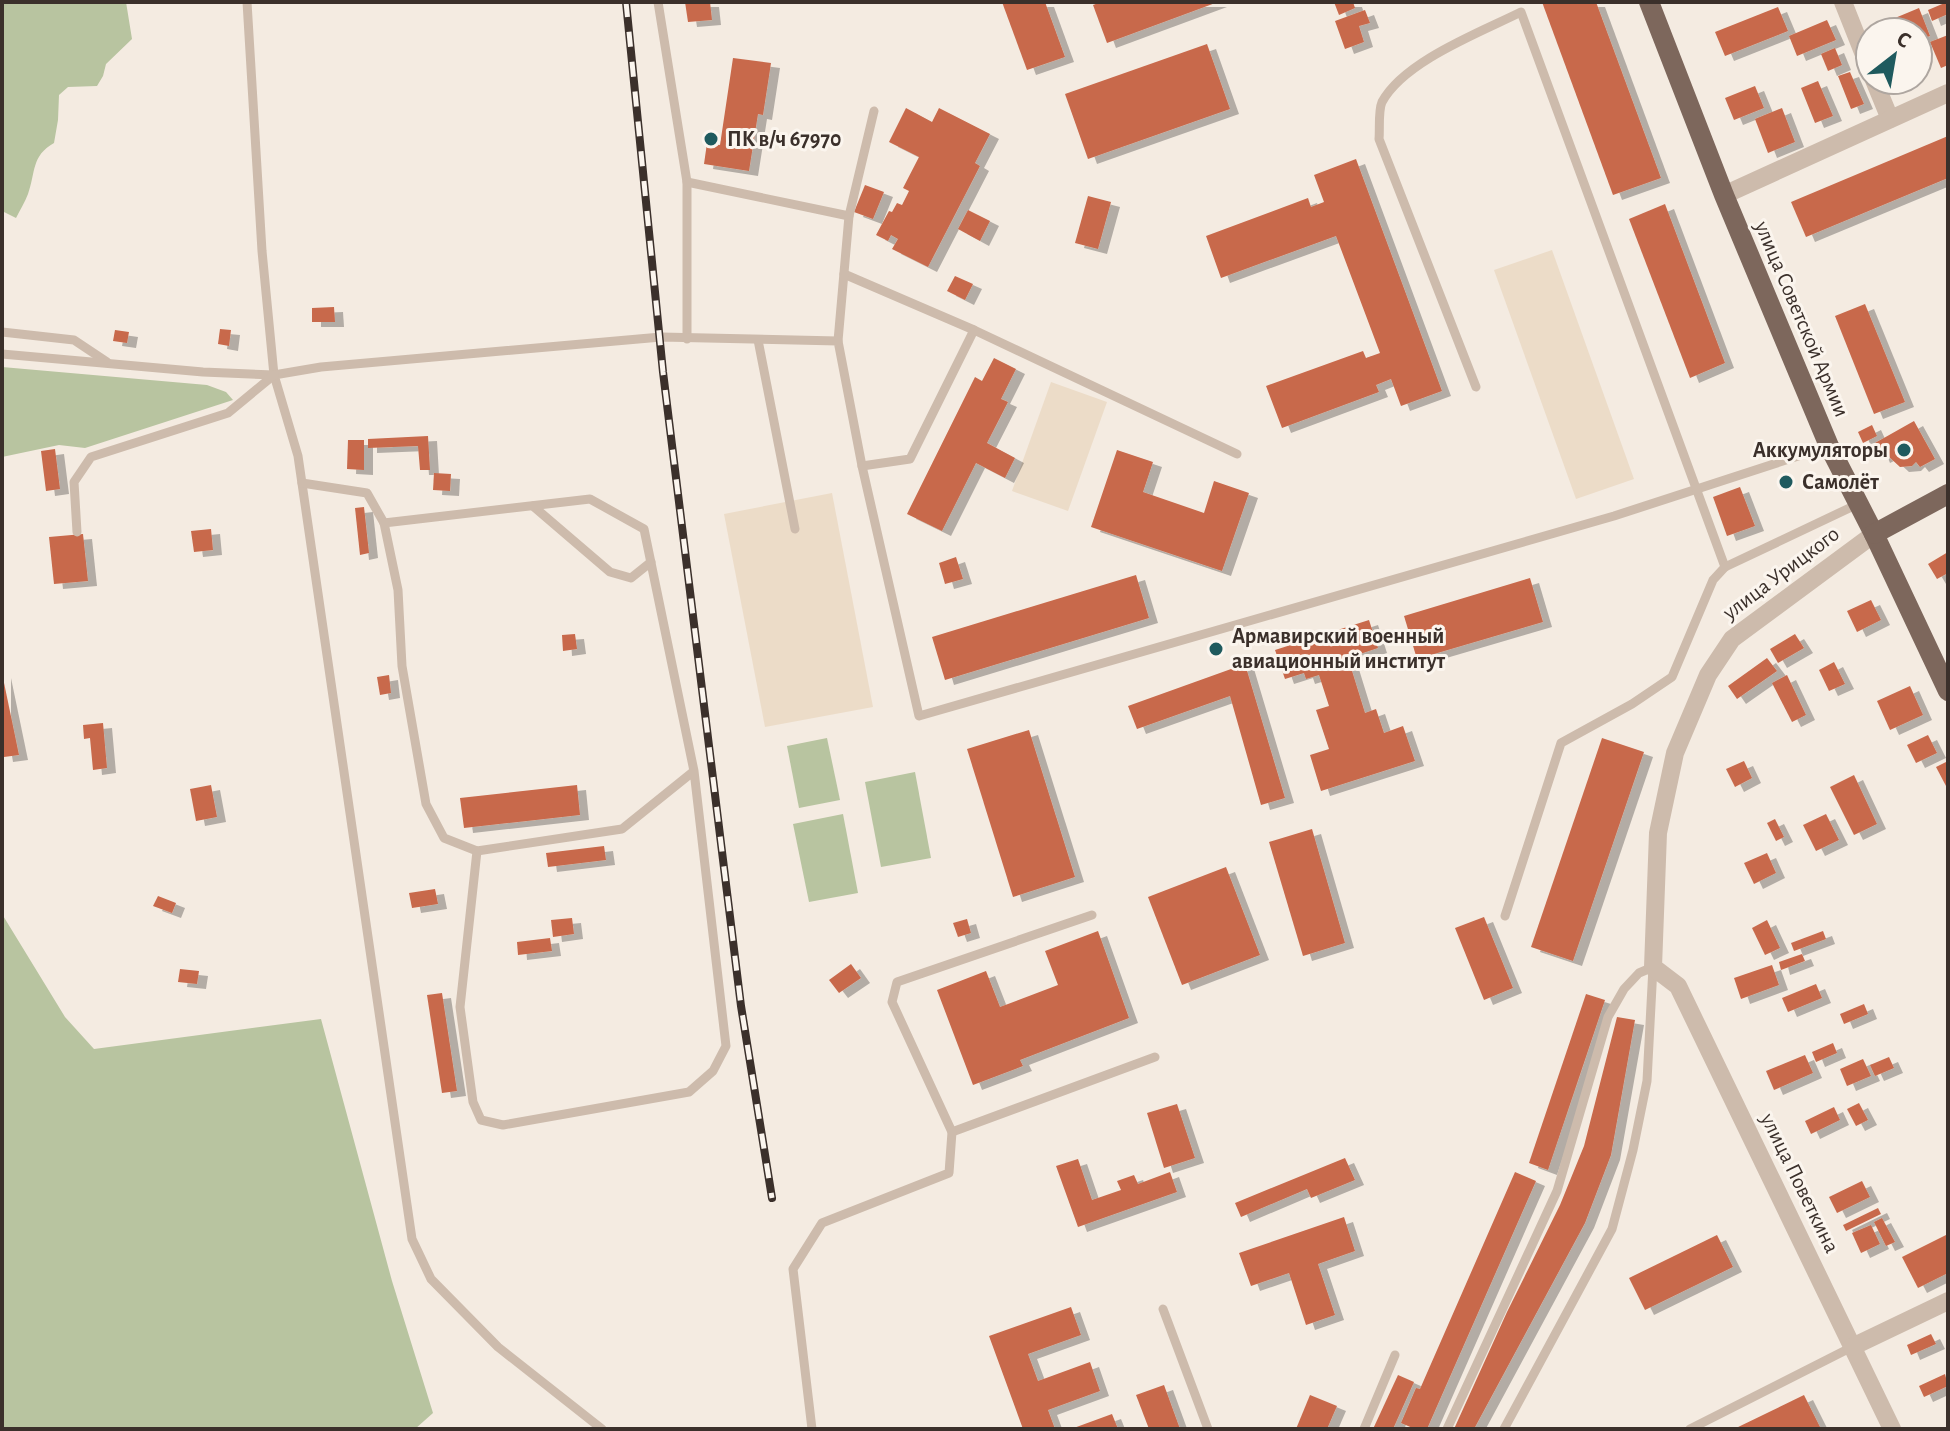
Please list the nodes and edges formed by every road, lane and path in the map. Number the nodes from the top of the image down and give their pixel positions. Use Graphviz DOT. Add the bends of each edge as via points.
graph roads {
  1 [pos="247,2"];
  2 [pos="658,2"];
  3 [pos="1649,2"];
  4 [pos="1843,2"];
  5 [pos="1854,30"];
  6 [pos="1948,93"];
  7 [pos="1881,96"];
  8 [pos="874,111"];
  9 [pos="1890,119"];
  10 [pos="687,182"];
  11 [pos="1724,195"];
  12 [pos="849,216"];
  13 [pos="844,274"];
  14 [pos="974,330"];
  15 [pos="2,332"];
  16 [pos="687,339"];
  17 [pos="758,340"];
  18 [pos="838,341"];
  19 [pos="2,354"];
  20 [pos="110,364"];
  21 [pos="274,375"];
  22 [pos="1476,387"];
  23 [pos="1829,446"];
  24 [pos="1237,454"];
  25 [pos="862,466"];
  26 [pos="302,483"];
  27 [pos="1698,488"];
  28 [pos="1948,494"];
  29 [pos="1859,503"];
  30 [pos="533,506"];
  31 [pos="384,523"];
  32 [pos="795,529"];
  33 [pos="77,532"];
  34 [pos="1874,534"];
  35 [pos="651,562"];
  36 [pos="1725,567"];
  37 [pos="1948,691"];
  38 [pos="694,771"];
  39 [pos="477,851"];
  40 [pos="1092,915"];
  41 [pos="1505,916"];
  42 [pos="1653,967"];
  43 [pos="1155,1057"];
  44 [pos="952,1132"];
  45 [pos="1948,1301"];
  46 [pos="1163,1309"];
  47 [pos="1852,1347"];
  48 [pos="1395,1355"];
  49 [pos="602,1429"];
  50 [pos="812,1429"];
  51 [pos="1208,1429"];
  52 [pos="1364,1429"];
  53 [pos="1447,1429"];
  54 [pos="1504,1429"];
  55 [pos="1690,1429"];
  56 [pos="1892,1429"];
  1 -- 21 [label="lane"];
  2 -- 10 [label="lane"];
  3 -- 11 [label="main road, улица Советской Армии"];
  4 -- 5 [label="street"];
  6 -- 9 [label="street"];
  7 -- 9 [label="street"];
  8 -- 12 [label="lane"];
  9 -- 11 [label="street"];
  10 -- 12 [label="lane"];
  10 -- 16 [label="lane"];
  11 -- 23 [label="main road, улица Советской Армии"];
  12 -- 13 [label="lane"];
  13 -- 14 [label="lane"];
  13 -- 18 [label="lane"];
  14 -- 24 [label="lane"];
  14 -- 25 [label="lane" via="910,459"];
  15 -- 20 [label="lane" via="74,340"];
  16 -- 17 [label="lane"];
  16 -- 21 [label="lane" via="661,337"];
  17 -- 18 [label="lane"];
  17 -- 32 [label="lane"];
  18 -- 25 [label="lane"];
  19 -- 20 [label="lane"];
  20 -- 21 [label="lane"];
  21 -- 26 [label="lane"];
  21 -- 33 [label="lane" via="228,413 91,457 74,482"];
  22 -- 27 [label="lane" via="1379,139 1381,104 1435,54 1521,12"];
  23 -- 27 [label="lane"];
  23 -- 29 [label="main road, улица Советской Армии"];
  25 -- 27 [label="lane" via="919,716"];
  26 -- 31 [label="lane" via="367,493"];
  26 -- 49 [label="lane" via="412,1239 431,1279 498,1347"];
  27 -- 36 [label="lane"];
  28 -- 34 [label="main road, улица Урицкого"];
  29 -- 34 [label="main road, улица Советской Армии"];
  29 -- 36 [label="lane"];
  30 -- 31 [label="lane"];
  30 -- 35 [label="lane" via="610,572 631,578"];
  30 -- 35 [label="lane" via="590,499 644,529"];
  31 -- 39 [label="lane" via="426,804 444,838"];
  34 -- 37 [label="main road, улица Советской Армии"];
  34 -- 42 [label="street, улица Урицкого" via="1732,639 1708,675 1675,753 1658,833"];
  35 -- 38 [label="lane"];
  36 -- 41 [label="lane" via="1713,580 1672,677 1561,743"];
  38 -- 39 [label="lane" via="622,829"];
  38 -- 39 [label="lane" via="726,1046 713,1071 689,1092 503,1125 481,1120 473,1102 460,1007"];
  40 -- 44 [label="lane" via="897,982 892,1002"];
  42 -- 47 [label="street, улица Поветкина" via="1678,986"];
  42 -- 53 [label="lane" via="1624,989 1608,1017 1557,1191"];
  42 -- 54 [label="lane" via="1647,1081 1612,1229"];
  43 -- 44 [label="lane"];
  44 -- 50 [label="lane" via="949,1173 822,1223 793,1269"];
  45 -- 47 [label="street"];
  46 -- 51 [label="lane"];
  47 -- 55 [label="lane"];
  47 -- 56 [label="street, улица Поветкина"];
  48 -- 52 [label="lane"];
}
